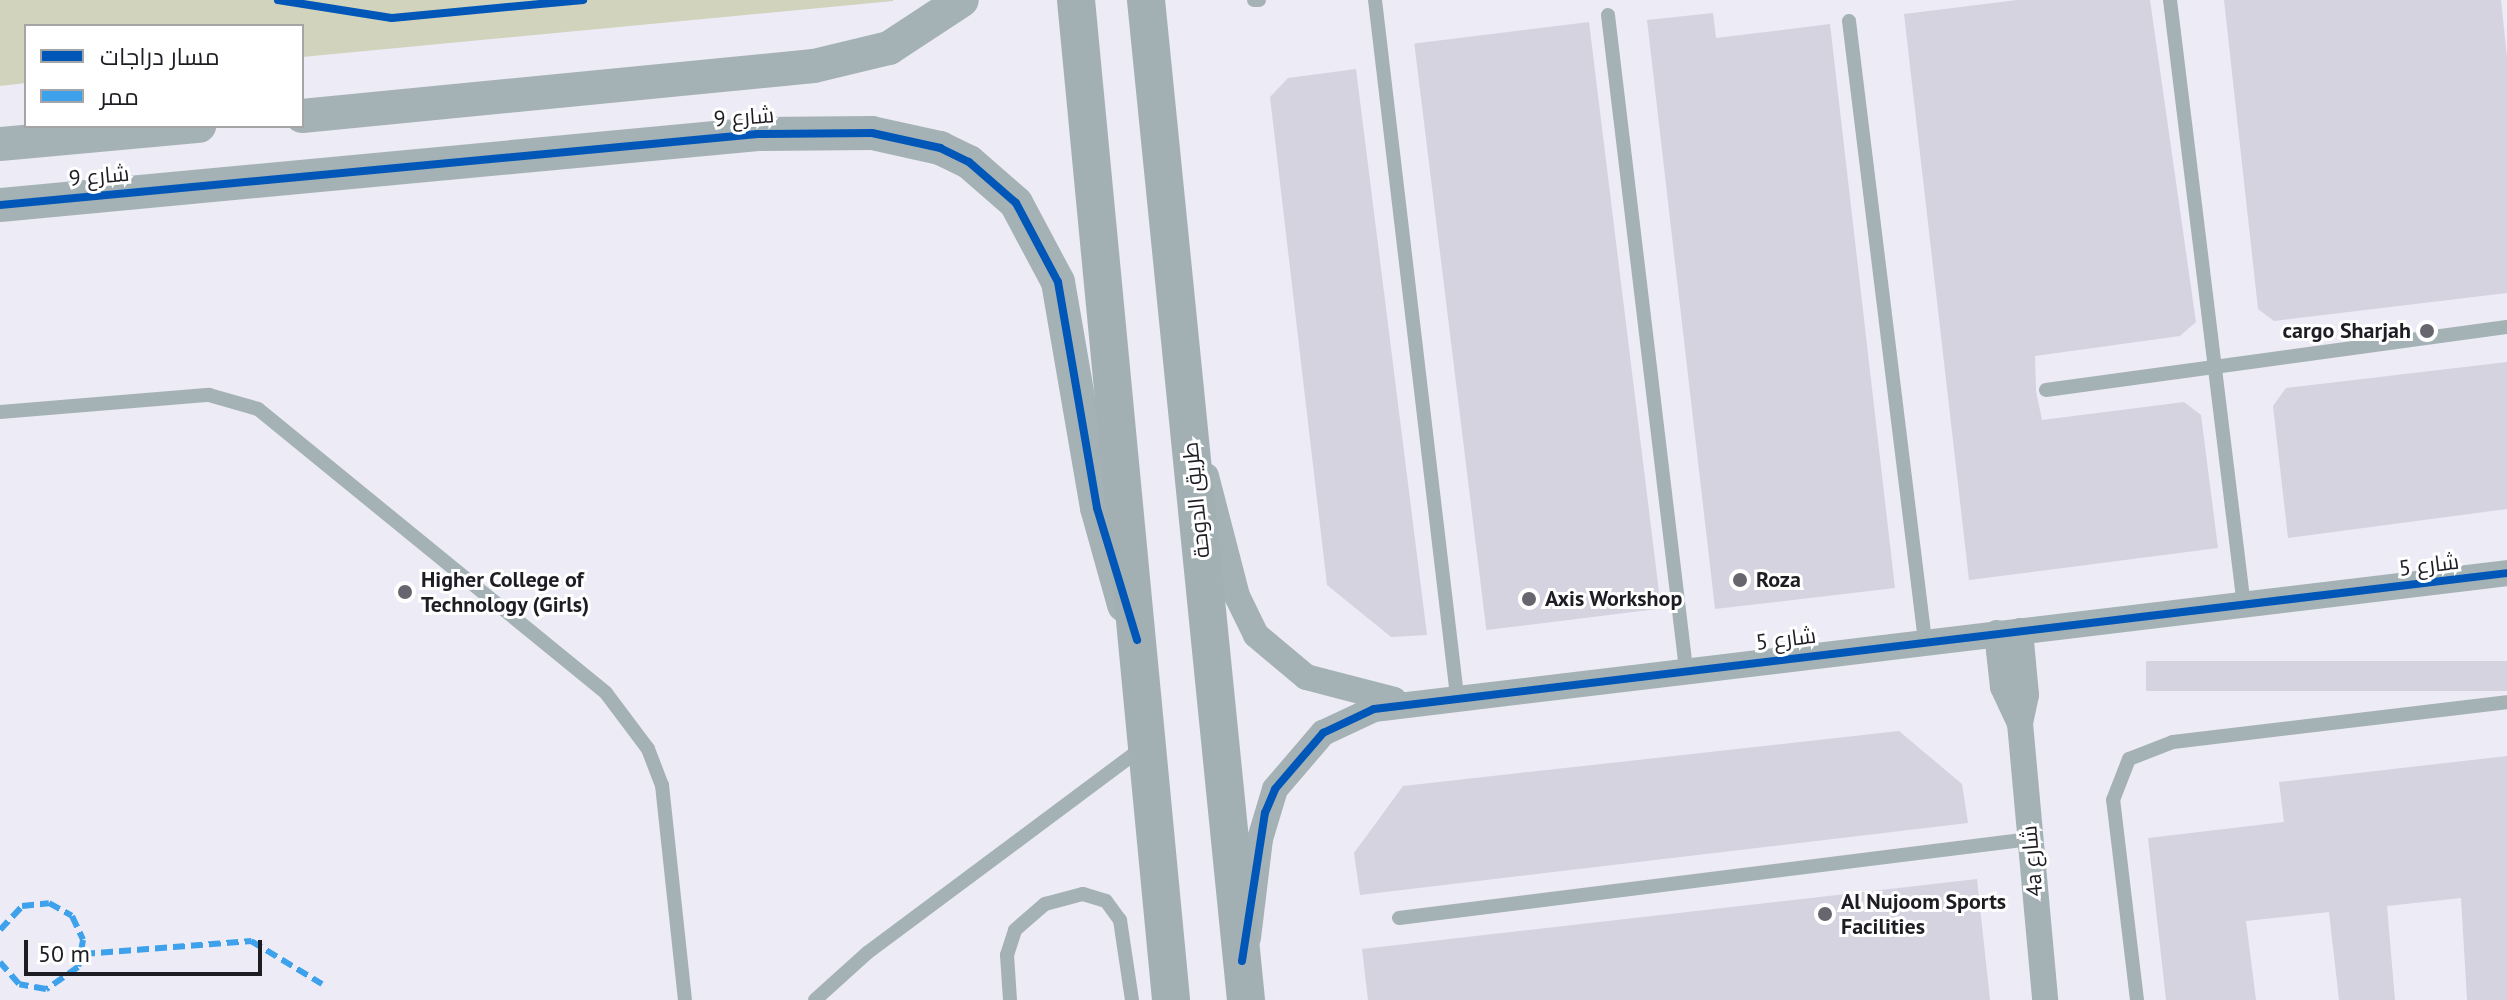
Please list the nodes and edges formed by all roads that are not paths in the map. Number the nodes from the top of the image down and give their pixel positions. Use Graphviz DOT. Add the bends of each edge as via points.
graph roads {
  1 [pos="962,0"];
  2 [pos="1076,0"];
  3 [pos="1146,0"];
  4 [pos="1375,0"];
  5 [pos="2170,0"];
  6 [pos="1608,15"];
  7 [pos="1849,21"];
  8 [pos="304,116"];
  9 [pos="177,128"];
  10 [pos="0,144"];
  11 [pos="0,205"];
  12 [pos="2507,327"];
  13 [pos="2214,366"];
  14 [pos="2046,390"];
  15 [pos="0,412"];
  16 [pos="1189,435"];
  17 [pos="2507,573"];
  18 [pos="2244,606"];
  19 [pos="2008,632"];
  20 [pos="1137,640"];
  21 [pos="1925,641"];
  22 [pos="1686,669"];
  23 [pos="1457,696"];
  24 [pos="1406,701"];
  25 [pos="2507,702"];
  26 [pos="1146,744"];
  27 [pos="2030,839"];
  28 [pos="1399,918"];
  29 [pos="1242,961"];
  30 [pos="685,1000"];
  31 [pos="815,1000"];
  32 [pos="1010,1000"];
  33 [pos="1132,1000"];
  34 [pos="1171,1000"];
  35 [pos="1246,1000"];
  36 [pos="2045,1000"];
  37 [pos="2137,1000"];
  1 -- 8 [label="street, شارع 9" via="889,48 814,66"];
  2 -- 20 [label="main road"];
  3 -- 16 [label="main road, طريق الدوحة"];
  4 -- 23 [label="lane"];
  5 -- 13 [label="lane"];
  6 -- 22 [label="lane"];
  7 -- 21 [label="lane"];
  9 -- 10 [label="street, شارع 9"];
  11 -- 20 [label="street, شارع 9" via="771,133 872,133 940,148 982,172 1016,203 1058,282 1097,508"];
  12 -- 13 [label="lane"];
  13 -- 14 [label="lane"];
  13 -- 18 [label="lane"];
  15 -- 30 [label="lane" via="209,395 258,409 606,693 642,739 662,785"];
  16 -- 24 [label="street, شارع 5" via="1237,596 1256,635 1306,677"];
  16 -- 29 [label="main road, طريق الدوحة"];
  17 -- 18 [label="street, شارع 5"];
  18 -- 19 [label="street, شارع 5"];
  19 -- 21 [label="street, شارع 5"];
  19 -- 27 [label="street, 4a شارع" via="2003,687 2020,723"];
  20 -- 26 [label="main road"];
  21 -- 22 [label="street, شارع 5"];
  22 -- 23 [label="street, شارع 5"];
  23 -- 24 [label="street, شارع 5"];
  24 -- 29 [label="street, شارع 5" via="1323,733 1281,778 1265,813"];
  25 -- 37 [label="lane" via="2173,742 2129,759 2113,800"];
  26 -- 31 [label="lane" via="867,953"];
  26 -- 34 [label="main road"];
  27 -- 28 [label="lane"];
  27 -- 36 [label="street, 4a شارع"];
  29 -- 35 [label="main road, طريق الدوحة"];
  32 -- 33 [label="lane" via="1007,955 1015,930 1045,904 1083,894 1106,901 1120,920"];
}
